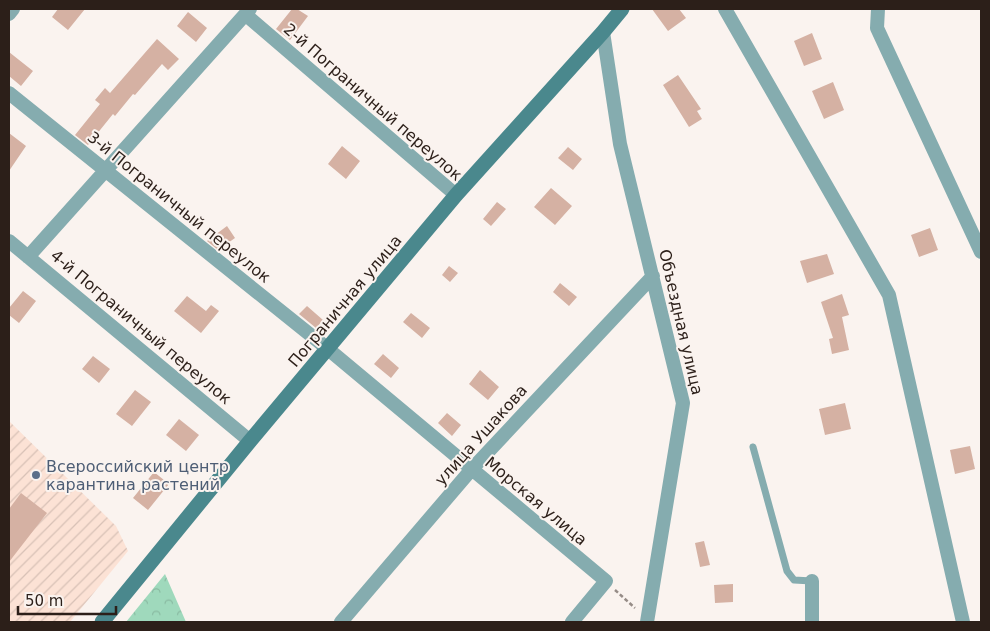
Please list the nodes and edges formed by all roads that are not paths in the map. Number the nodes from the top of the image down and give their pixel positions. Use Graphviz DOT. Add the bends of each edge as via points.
graph roads {
  1 [pos="13,9"];
  2 [pos="622,9"];
  3 [pos="725,9"];
  4 [pos="878,9"];
  5 [pos="248,12"];
  6 [pos="9,14"];
  7 [pos="604,32"];
  8 [pos="9,93"];
  9 [pos="105,170"];
  10 [pos="456,195"];
  11 [pos="9,241"];
  12 [pos="981,252"];
  13 [pos="28,257"];
  14 [pos="653,276"];
  15 [pos="328,349"];
  16 [pos="250,441"];
  17 [pos="754,447"];
  18 [pos="471,470"];
  19 [pos="812,580"];
  20 [pos="650,621"];
  21 [pos="102,622"];
  22 [pos="342,622"];
  23 [pos="572,622"];
  24 [pos="812,622"];
  25 [pos="963,622"];
  1 -- 6 [label="street"];
  2 -- 7 [label="street, Пограничная улица"];
  3 -- 25 [label="street" via="889,295"];
  4 -- 12 [label="street" via="877,28"];
  5 -- 9 [label="street"];
  5 -- 10 [label="street, 2-й Пограничный переулок"];
  7 -- 10 [label="street, Пограничная улица"];
  7 -- 14 [label="street, Объездная улица" via="620,144"];
  8 -- 9 [label="street, 3-й Пограничный переулок"];
  9 -- 13 [label="street"];
  9 -- 15 [label="street, 3-й Пограничный переулок"];
  10 -- 15 [label="street, Пограничная улица"];
  11 -- 13 [label="street, 4-й Пограничный переулок"];
  13 -- 16 [label="street, 4-й Пограничный переулок"];
  14 -- 18 [label="street, улица Ушакова"];
  14 -- 20 [label="street, Объездная улица" via="683,403"];
  15 -- 16 [label="street, Пограничная улица"];
  15 -- 18 [label="street, Морская улица"];
  16 -- 21 [label="street, Пограничная улица"];
  17 -- 19 [label="lane" via="786,571 794,580"];
  18 -- 22 [label="street, улица Ушакова"];
  18 -- 23 [label="street, Морская улица" via="606,582"];
  19 -- 24 [label="street"];
}
